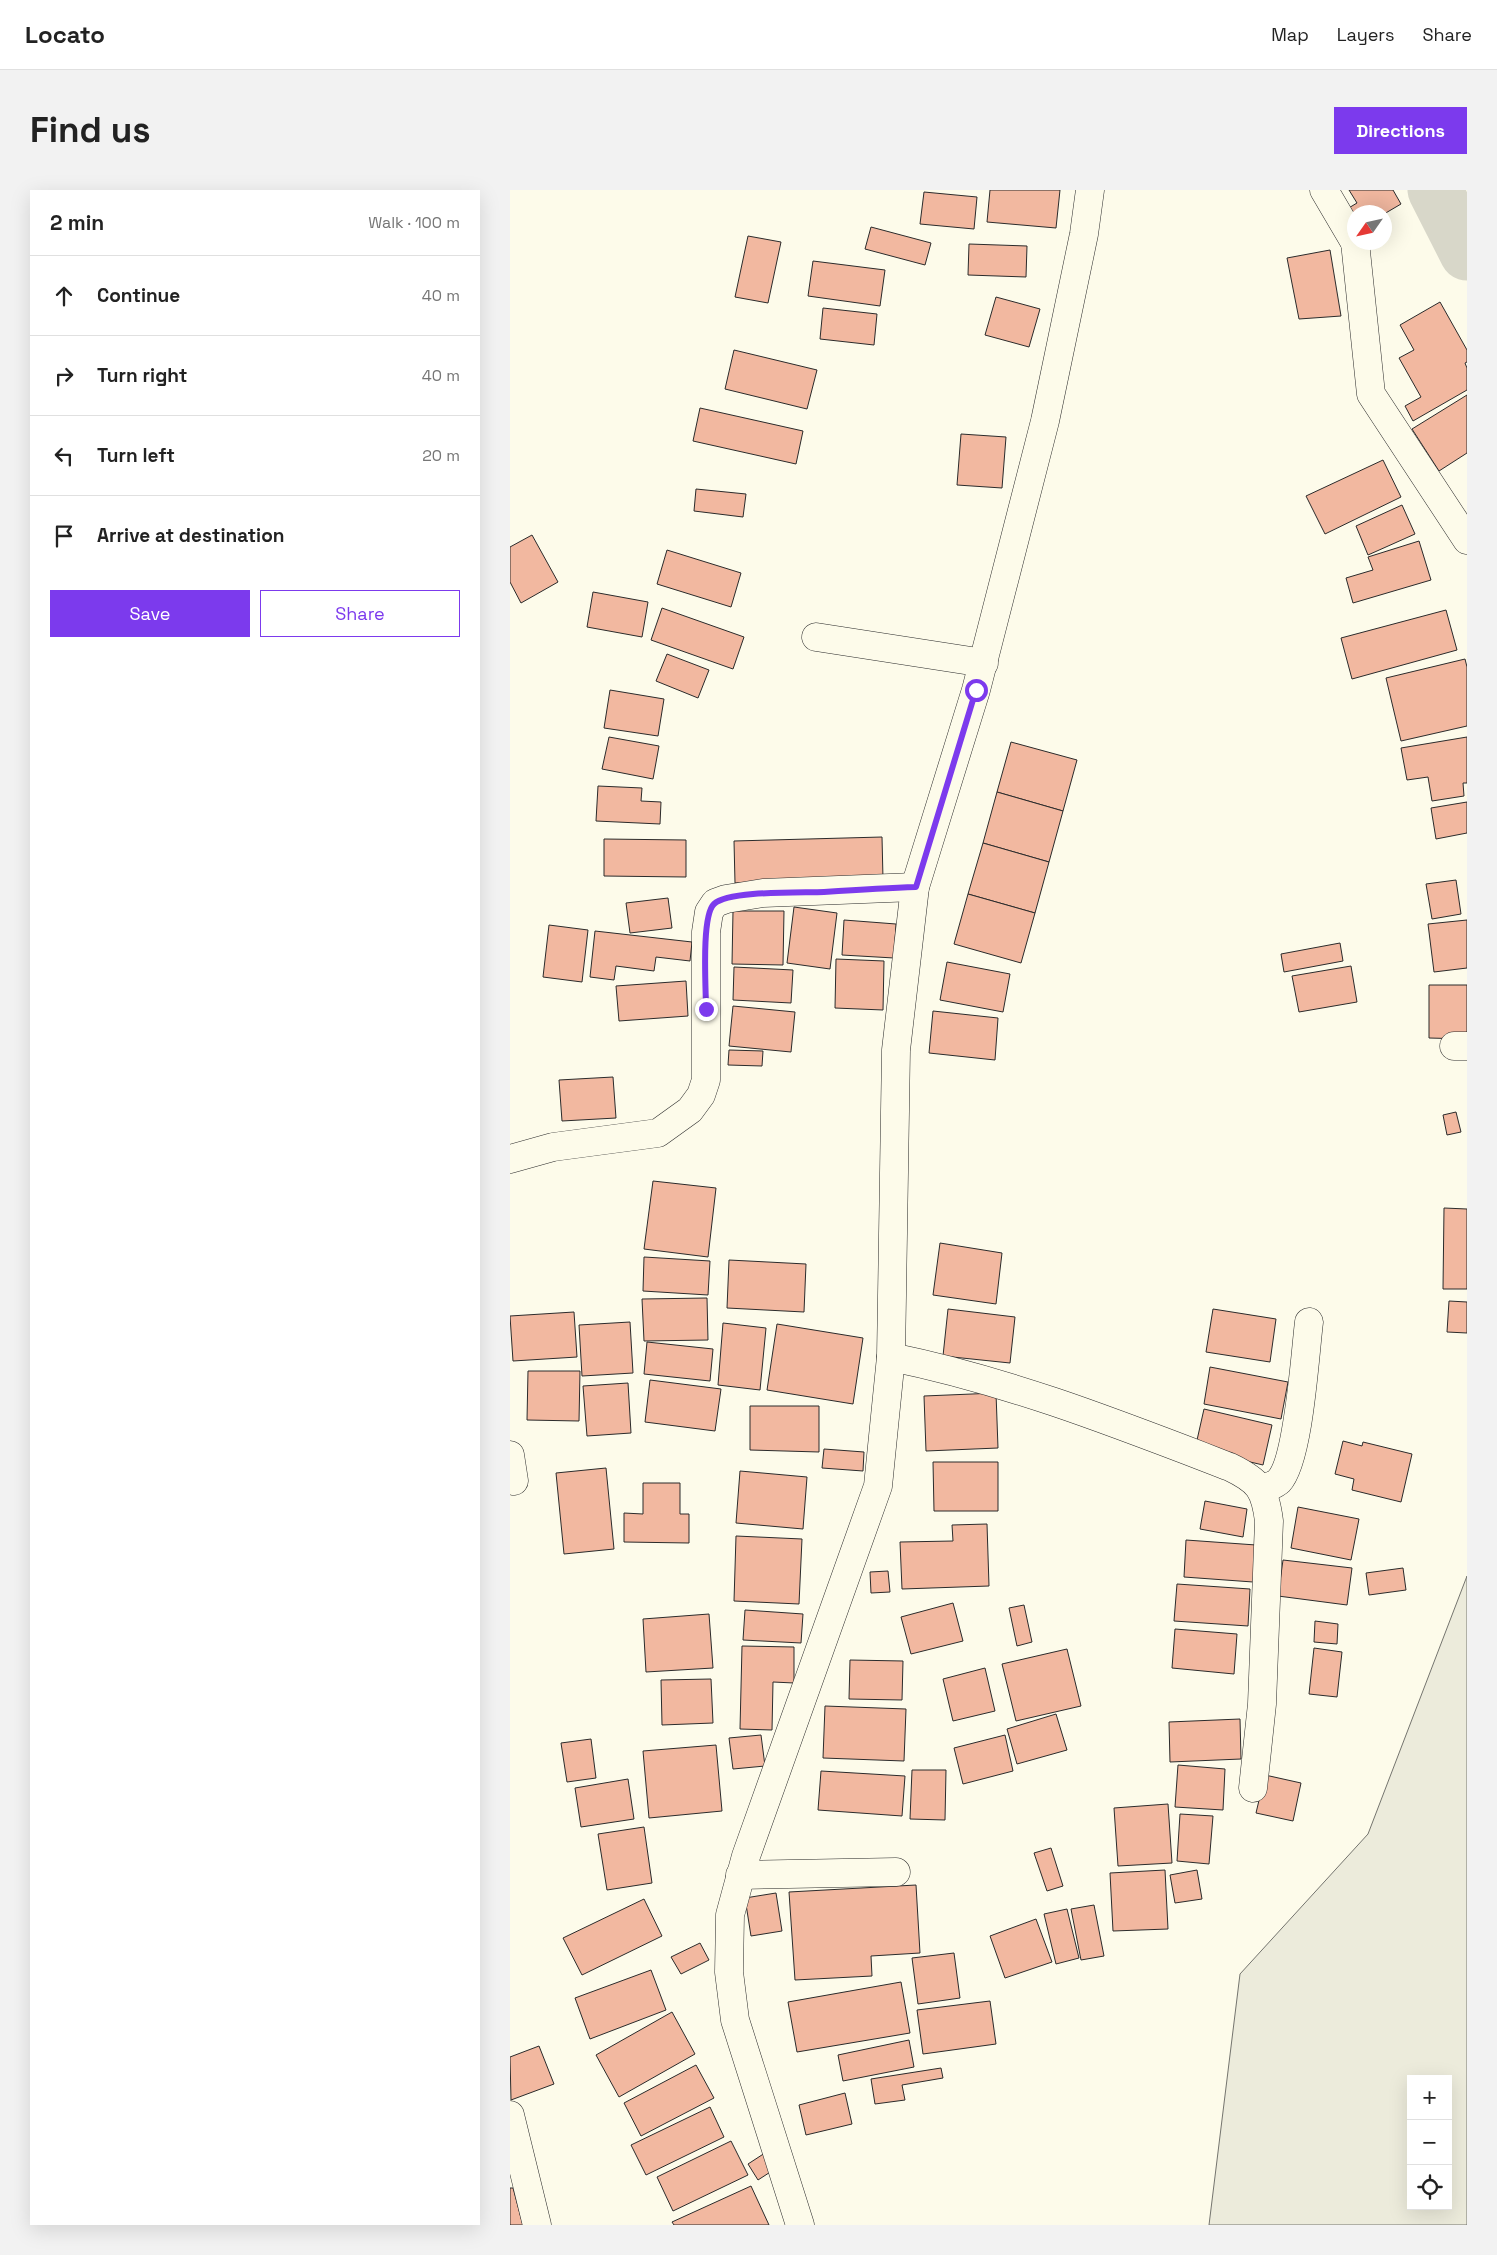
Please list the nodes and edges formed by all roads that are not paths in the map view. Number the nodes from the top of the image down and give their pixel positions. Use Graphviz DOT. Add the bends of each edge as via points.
graph roads {
  1 [pos="1090,190"];
  2 [pos="1324,190"];
  3 [pos="1347,229"];
  4 [pos="1356,250"];
  5 [pos="1467,540"];
  6 [pos="816,637"];
  7 [pos="984,663"];
  8 [pos="916,887"];
  9 [pos="510,1159"];
  10 [pos="1308,1322"];
  11 [pos="891,1357"];
  12 [pos="1262,1490"];
  13 [pos="1252,1788"];
  14 [pos="896,1872"];
  15 [pos="740,1875"];
  16 [pos="510,2115"];
  17 [pos="537,2225"];
  18 [pos="800,2225"];
  1 -- 7 [label="street" via="1046,421"];
  2 -- 3 [label="street"];
  4 -- 5 [label="street" via="1371,394"];
  6 -- 7 [label="street"];
  7 -- 8 [label="street"];
  8 -- 9 [label="street" via="763,893 726,898 715,903 706,932 706,1080 701,1095 690,1110 658,1133 553,1147"];
  8 -- 11 [label="street" via="896,1050"];
  10 -- 12 [label="street" via="1300,1406 1290,1460 1279,1481"];
  11 -- 12 [label="street" via="941,1367 1047,1398 1230,1467 1247,1475"];
  11 -- 15 [label="street" via="878,1486"];
  12 -- 13 [label="street" via="1269,1521 1262,1704"];
  14 -- 15 [label="street"];
  15 -- 18 [label="street" via="730,1915 729,1972 735,2020"];
  16 -- 17 [label="street"];
}
